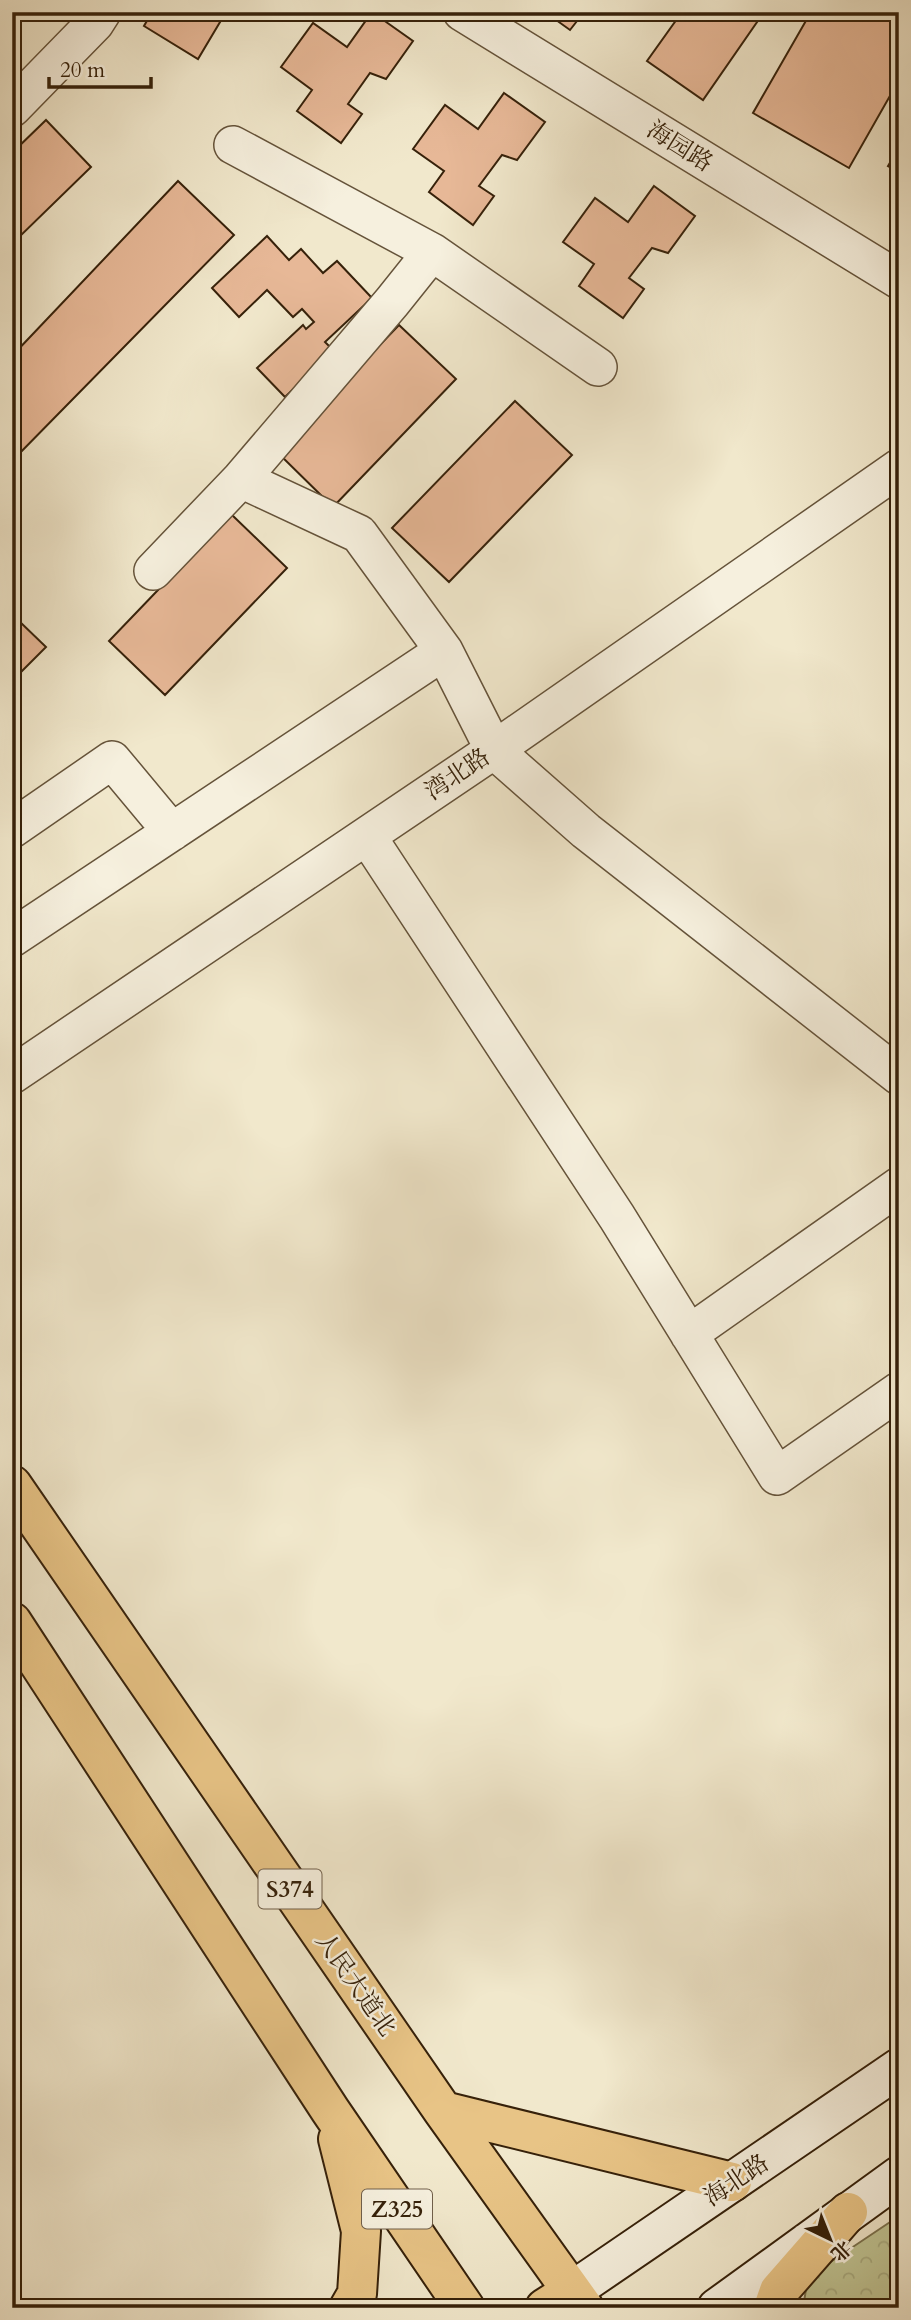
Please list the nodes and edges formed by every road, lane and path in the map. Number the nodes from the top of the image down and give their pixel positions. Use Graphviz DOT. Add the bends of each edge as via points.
graph roads {
  1 [pos="103,12"];
  2 [pos="462,12"];
  3 [pos="12,108"];
  4 [pos="233,145"];
  5 [pos="432,252"];
  6 [pos="899,281"];
  7 [pos="598,367"];
  8 [pos="899,468"];
  9 [pos="241,479"];
  10 [pos="153,571"];
  11 [pos="444,651"];
  12 [pos="494,750"];
  13 [pos="12,830"];
  14 [pos="172,832"];
  15 [pos="367,836"];
  16 [pos="12,938"];
  17 [pos="12,1075"];
  18 [pos="899,1076"];
  19 [pos="899,1186"];
  20 [pos="689,1334"];
  21 [pos="899,1391"];
  22 [pos="12,1485"];
  23 [pos="12,1622"];
  24 [pos="899,2068"];
  25 [pos="330,2110"];
  26 [pos="443,2111"];
  27 [pos="899,2176"];
  28 [pos="732,2182"];
  29 [pos="848,2211"];
  30 [pos="567,2302"];
  31 [pos="349,2308"];
  32 [pos="465,2308"];
  33 [pos="717,2308"];
  34 [pos="773,2308"];
  1 -- 3 [label="street"];
  2 -- 6 [label="street, 海园路"];
  4 -- 5 [label="street"];
  5 -- 7 [label="street"];
  5 -- 9 [label="street"];
  8 -- 12 [label="street, 湾北路"];
  9 -- 10 [label="street"];
  9 -- 11 [label="street" via="359,534"];
  11 -- 12 [label="street"];
  11 -- 14 [label="street"];
  12 -- 15 [label="street, 湾北路"];
  12 -- 18 [label="street" via="586,831"];
  13 -- 14 [label="street" via="112,760"];
  14 -- 16 [label="street"];
  15 -- 17 [label="street, 湾北路"];
  15 -- 20 [label="street"];
  19 -- 20 [label="street"];
  20 -- 21 [label="street" via="776,1476"];
  22 -- 26 [label="main road, 人民大道北 / S374"];
  23 -- 25 [label="main road"];
  24 -- 28 [label="street, 海北路"];
  25 -- 31 [label="main road" via="361,2231 357,2294"];
  25 -- 32 [label="main road, Z325"];
  26 -- 28 [label="main road"];
  26 -- 30 [label="main road, 人民大道北 / S374"];
  27 -- 29 [label="street"];
  28 -- 30 [label="street, 海北路"];
  29 -- 33 [label="street"];
  29 -- 34 [label="main road" via="779,2291"];
}
